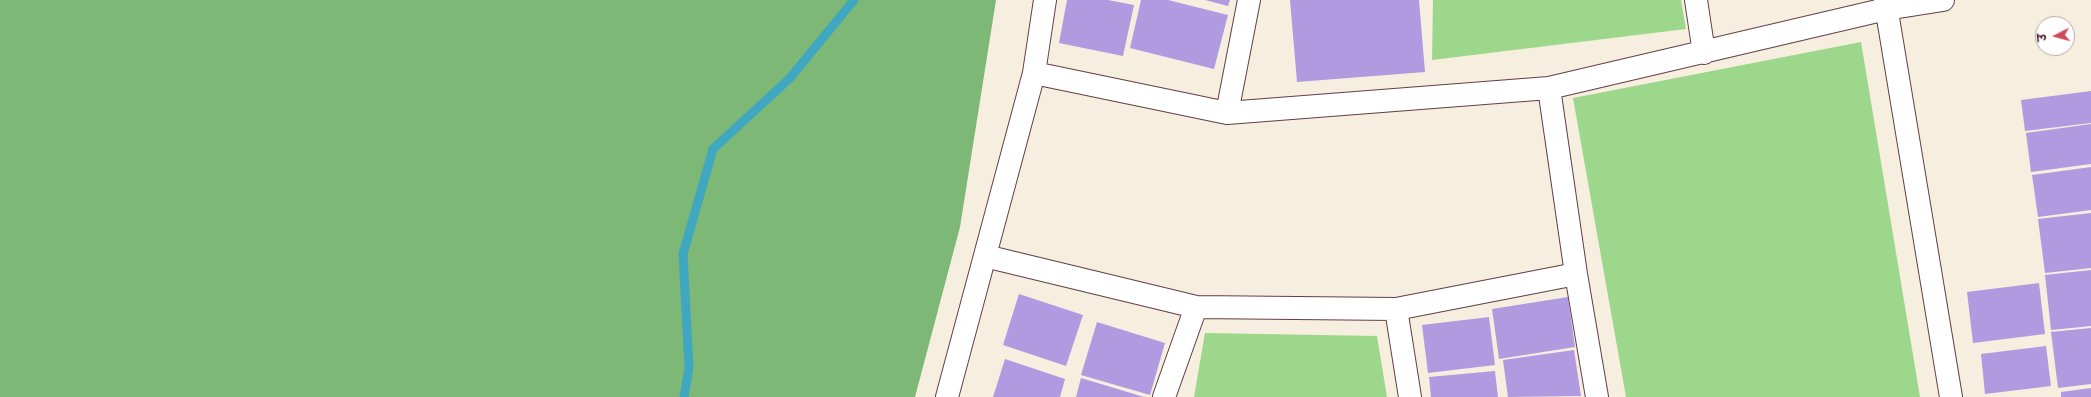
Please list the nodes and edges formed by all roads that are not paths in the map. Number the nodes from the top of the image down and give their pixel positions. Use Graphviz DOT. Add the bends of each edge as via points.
graph roads {
  1 [pos="1045,0"];
  2 [pos="1249,0"];
  3 [pos="1696,0"];
  4 [pos="1943,0"];
  5 [pos="1885,4"];
  6 [pos="1704,53"];
  7 [pos="1034,73"];
  8 [pos="1549,88"];
  9 [pos="1227,113"];
  10 [pos="985,256"];
  11 [pos="1576,274"];
  12 [pos="1196,307"];
  13 [pos="1396,309"];
  14 [pos="947,397"];
  15 [pos="1164,397"];
  16 [pos="1410,397"];
  17 [pos="1598,397"];
  18 [pos="1950,397"];
  1 -- 7 [label="street"];
  2 -- 9 [label="street"];
  3 -- 6 [label="street"];
  4 -- 5 [label="street"];
  5 -- 6 [label="street"];
  5 -- 18 [label="street"];
  6 -- 8 [label="street"];
  7 -- 9 [label="street"];
  7 -- 10 [label="street"];
  8 -- 9 [label="street"];
  8 -- 11 [label="street"];
  10 -- 12 [label="street"];
  10 -- 14 [label="street"];
  11 -- 13 [label="street"];
  11 -- 17 [label="street"];
  12 -- 13 [label="street"];
  12 -- 15 [label="street"];
  13 -- 16 [label="street"];
}
